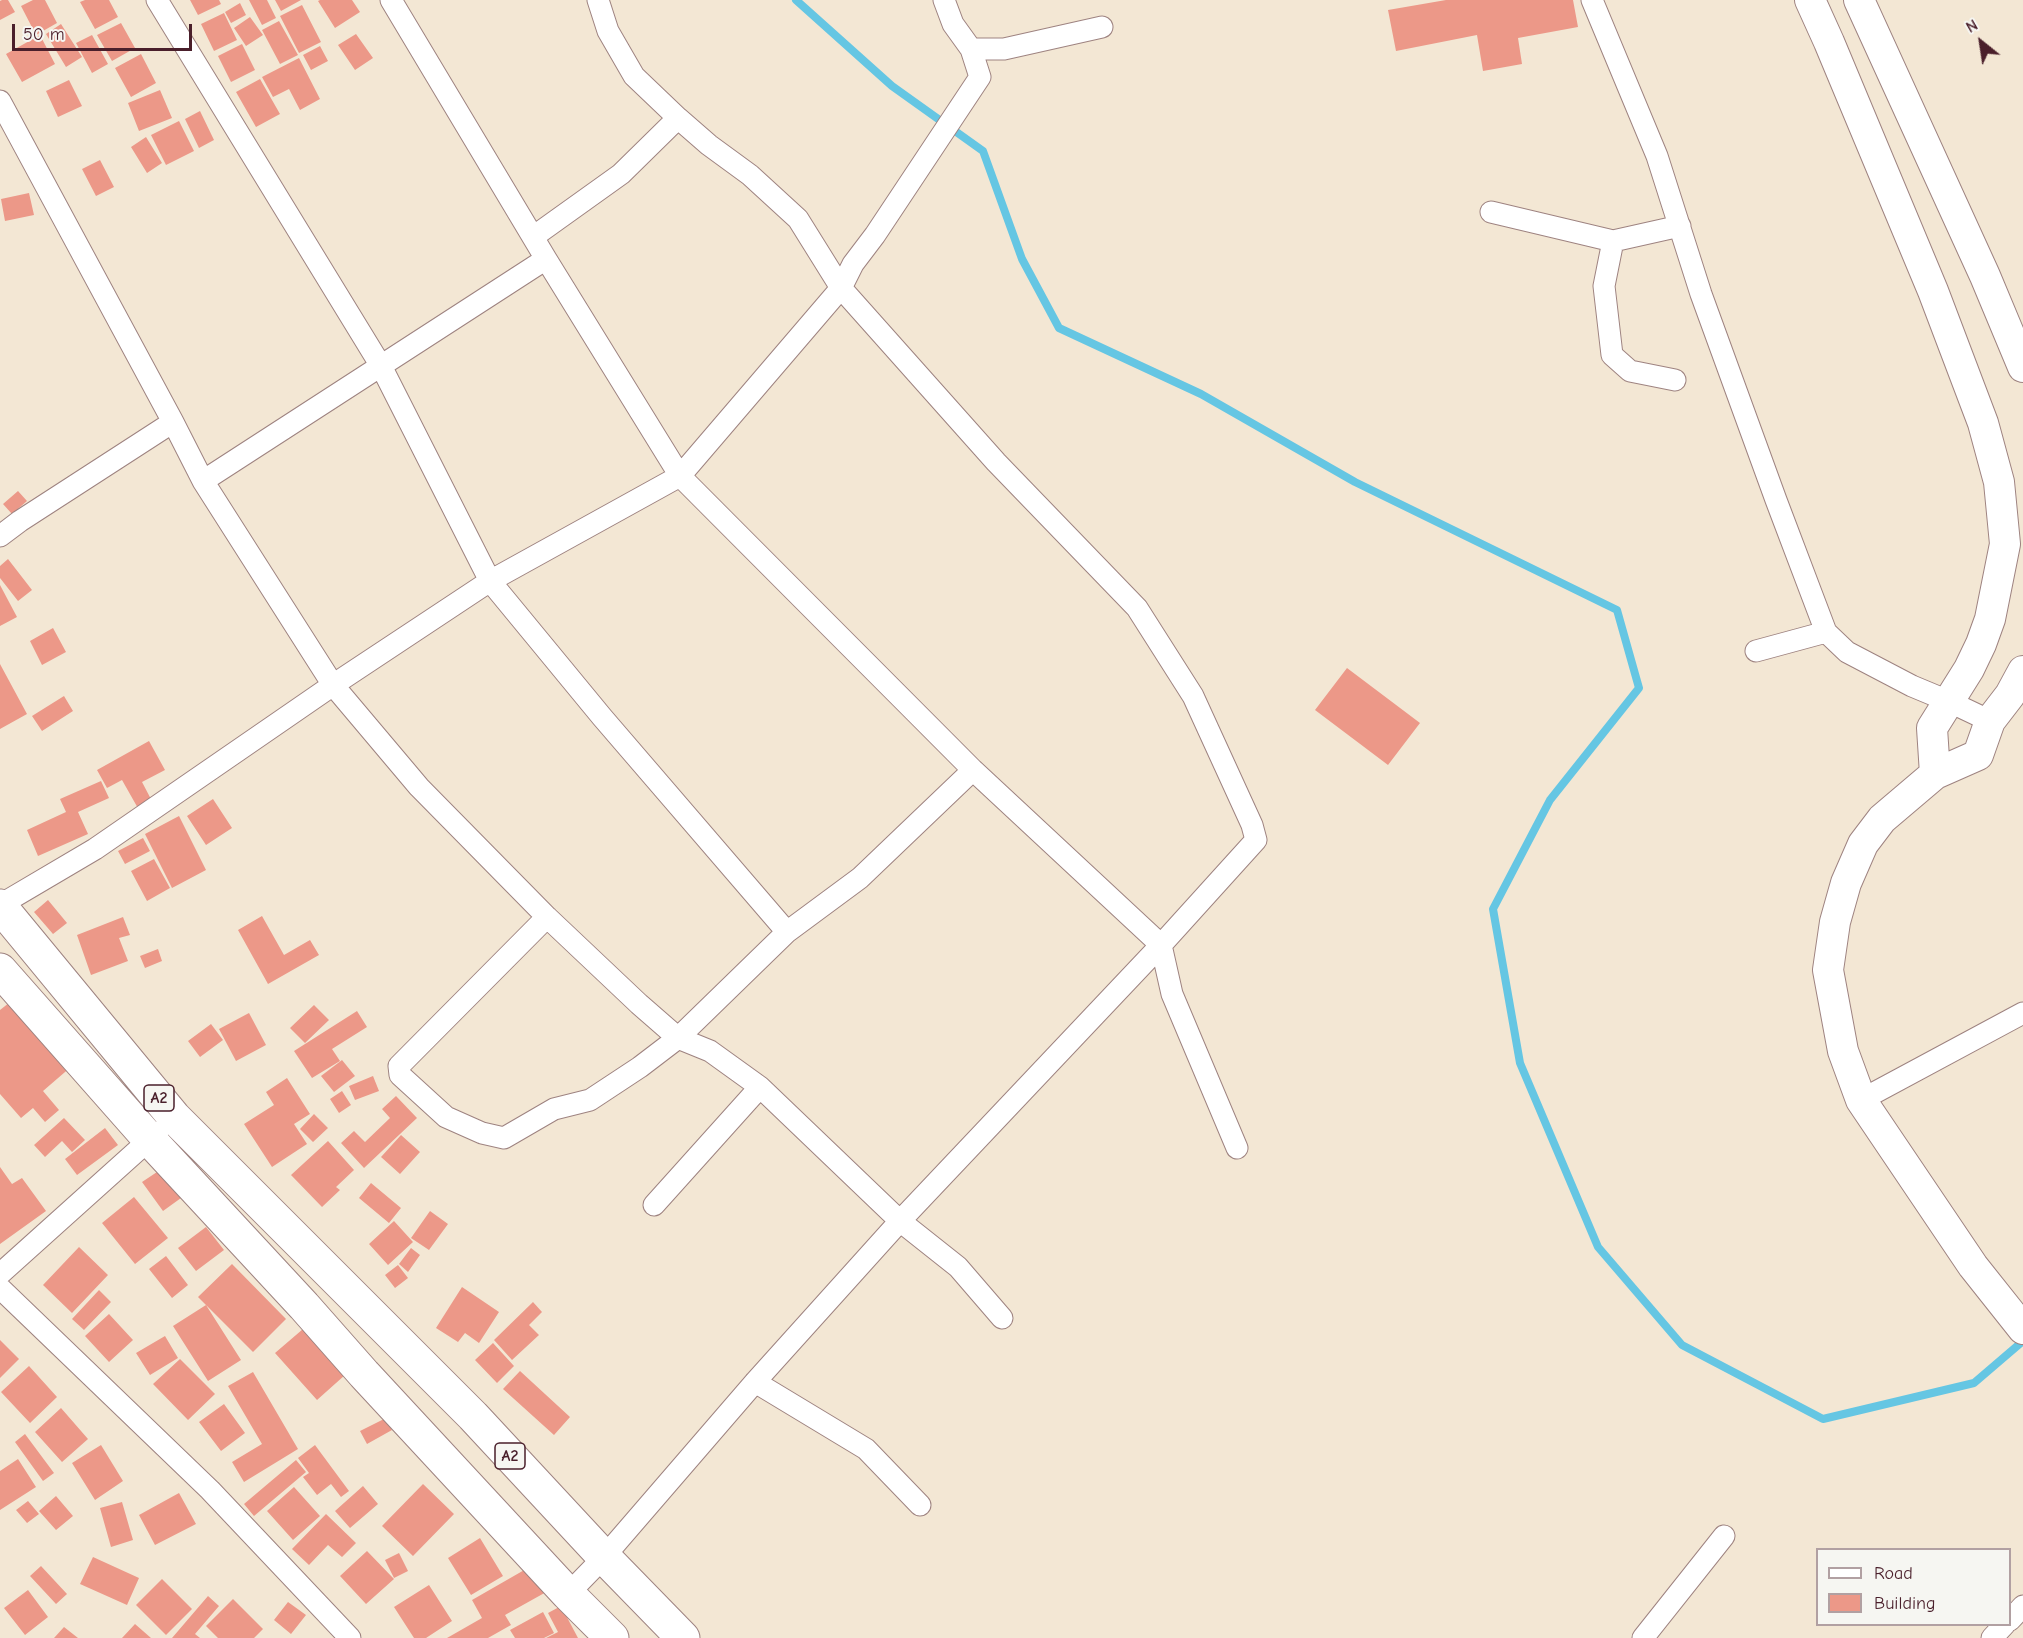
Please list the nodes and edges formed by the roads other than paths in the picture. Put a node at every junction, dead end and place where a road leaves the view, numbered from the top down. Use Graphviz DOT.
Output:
graph roads {
  1 [pos="157,0"];
  2 [pos="391,0"];
  3 [pos="598,0"];
  4 [pos="944,0"];
  5 [pos="1592,0"];
  6 [pos="1810,0"];
  7 [pos="1859,0"];
  8 [pos="1102,27"];
  9 [pos="971,50"];
  10 [pos="0,101"];
  11 [pos="678,118"];
  12 [pos="1491,212"];
  13 [pos="1680,226"];
  14 [pos="533,237"];
  15 [pos="1613,241"];
  16 [pos="546,259"];
  17 [pos="841,288"];
  18 [pos="381,366"];
  19 [pos="2023,367"];
  20 [pos="1675,380"];
  21 [pos="173,422"];
  22 [pos="680,476"];
  23 [pos="203,481"];
  24 [pos="0,536"];
  25 [pos="490,580"];
  26 [pos="1826,632"];
  27 [pos="1756,651"];
  28 [pos="2023,671"];
  29 [pos="333,685"];
  30 [pos="1948,701"];
  31 [pos="1990,721"];
  32 [pos="973,770"];
  33 [pos="1935,774"];
  34 [pos="0,905"];
  35 [pos="547,917"];
  36 [pos="787,932"];
  37 [pos="1161,945"];
  38 [pos="0,970"];
  39 [pos="2023,1013"];
  40 [pos="678,1038"];
  41 [pos="760,1087"];
  42 [pos="1862,1100"];
  43 [pos="174,1117"];
  44 [pos="150,1140"];
  45 [pos="1237,1148"];
  46 [pos="654,1205"];
  47 [pos="900,1221"];
  48 [pos="0,1274"];
  49 [pos="334,1277"];
  50 [pos="0,1288"];
  51 [pos="304,1306"];
  52 [pos="1002,1318"];
  53 [pos="2023,1329"];
  54 [pos="756,1382"];
  55 [pos="920,1505"];
  56 [pos="1724,1536"];
  57 [pos="604,1557"];
  58 [pos="568,1594"];
  59 [pos="2023,1605"];
  60 [pos="2011,1619"];
  61 [pos="2003,1626"];
  62 [pos="350,1638"];
  63 [pos="612,1638"];
  64 [pos="683,1638"];
  65 [pos="1643,1638"];
  66 [pos="1992,1638"];
  1 -- 18 [label="street"];
  2 -- 14 [label="street"];
  3 -- 11 [label="street"];
  4 -- 9 [label="street"];
  5 -- 13 [label="street"];
  6 -- 30 [label="street"];
  7 -- 19 [label="street"];
  8 -- 9 [label="street"];
  9 -- 17 [label="street"];
  10 -- 21 [label="street"];
  11 -- 14 [label="street"];
  11 -- 17 [label="street"];
  12 -- 15 [label="street"];
  13 -- 15 [label="street"];
  13 -- 26 [label="street"];
  14 -- 16 [label="street"];
  15 -- 20 [label="street"];
  16 -- 18 [label="street"];
  16 -- 22 [label="street"];
  17 -- 22 [label="street"];
  17 -- 37 [label="street"];
  18 -- 23 [label="street"];
  18 -- 25 [label="street"];
  21 -- 23 [label="street"];
  21 -- 24 [label="street"];
  22 -- 25 [label="street"];
  22 -- 32 [label="street"];
  23 -- 29 [label="street"];
  25 -- 29 [label="street"];
  25 -- 36 [label="street"];
  26 -- 27 [label="street"];
  26 -- 30 [label="street"];
  28 -- 31 [label="street"];
  29 -- 34 [label="street"];
  29 -- 35 [label="street"];
  30 -- 31 [label="street"];
  30 -- 33 [label="street"];
  31 -- 33 [label="street"];
  32 -- 36 [label="street"];
  32 -- 37 [label="street"];
  33 -- 42 [label="street"];
  34 -- 43 [label="highway, A2"];
  35 -- 40 [label="street"];
  35 -- 40 [label="street"];
  36 -- 40 [label="street"];
  37 -- 45 [label="street"];
  37 -- 47 [label="street"];
  38 -- 44 [label="highway, A2"];
  39 -- 42 [label="street"];
  40 -- 41 [label="street"];
  41 -- 46 [label="street"];
  41 -- 47 [label="street"];
  42 -- 53 [label="street"];
  43 -- 44 [label="street"];
  43 -- 49 [label="highway, A2"];
  44 -- 48 [label="street"];
  44 -- 51 [label="highway, A2"];
  47 -- 52 [label="street"];
  47 -- 54 [label="street"];
  49 -- 51 [label="highway"];
  49 -- 57 [label="highway, A2"];
  50 -- 62 [label="street"];
  51 -- 58 [label="highway, A2"];
  54 -- 55 [label="street"];
  54 -- 57 [label="street"];
  56 -- 65 [label="street"];
  57 -- 58 [label="street"];
  57 -- 64 [label="highway, A2"];
  58 -- 63 [label="highway, A2"];
  59 -- 60 [label="street"];
  61 -- 66 [label="street"];
}
